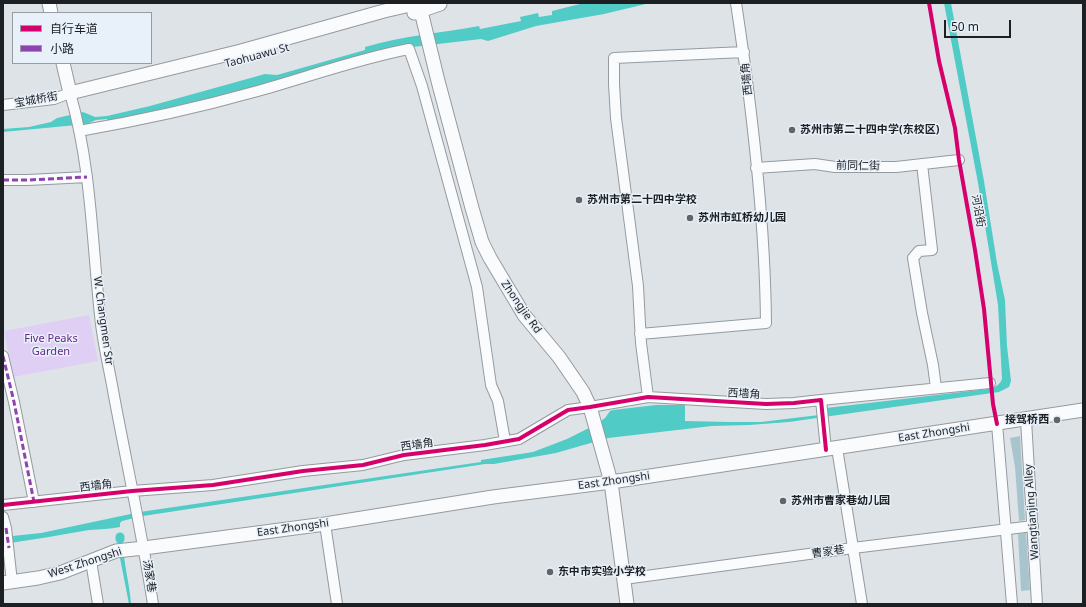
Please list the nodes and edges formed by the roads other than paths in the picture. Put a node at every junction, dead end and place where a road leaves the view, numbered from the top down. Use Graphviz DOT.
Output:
graph roads {
  1 [pos="736,3"];
  2 [pos="445,4"];
  3 [pos="384,7"];
  4 [pos="420,9"];
  5 [pos="744,52"];
  6 [pos="63,64"];
  7 [pos="72,101"];
  8 [pos="3,106"];
  9 [pos="78,129"];
  10 [pos="959,160"];
  11 [pos="922,164"];
  12 [pos="756,168"];
  13 [pos="87,177"];
  14 [pos="3,180"];
  15 [pos="640,334"];
  16 [pos="3,356"];
  17 [pos="990,383"];
  18 [pos="936,388"];
  19 [pos="648,397"];
  20 [pos="822,402"];
  21 [pos="1083,410"];
  22 [pos="592,412"];
  23 [pos="1026,420"];
  24 [pos="997,424"];
  25 [pos="504,441"];
  26 [pos="831,449"];
  27 [pos="611,482"];
  28 [pos="132,491"];
  29 [pos="34,502"];
  30 [pos="3,505"];
  31 [pos="3,518"];
  32 [pos="325,524"];
  33 [pos="1033,526"];
  34 [pos="1005,529"];
  35 [pos="144,548"];
  36 [pos="853,548"];
  37 [pos="91,561"];
  38 [pos="624,579"];
  39 [pos="8,583"];
  40 [pos="98,604"];
  41 [pos="154,604"];
  42 [pos="337,604"];
  43 [pos="628,604"];
  44 [pos="862,604"];
  45 [pos="1012,604"];
  46 [pos="1037,604"];
  1 -- 5 [label="street, 西墙角"];
  2 -- 4 [label="main road, Taohuawu St"];
  3 -- 4 [label="main road, Taohuawu St"];
  3 -- 7 [label="main road, Taohuawu St"];
  4 -- 7 [label="main road, Taohuawu St"];
  4 -- 22 [label="main road, Zhongjie Rd"];
  5 -- 12 [label="street, 西墙角"];
  5 -- 15 [label="street"];
  6 -- 7 [label="main road"];
  7 -- 8 [label="street, 宝城桥街"];
  7 -- 9 [label="street, W. Changmen Str"];
  9 -- 13 [label="street, W. Changmen Str"];
  9 -- 25 [label="street"];
  10 -- 11 [label="street, 前同仁街"];
  11 -- 12 [label="street, 前同仁街"];
  11 -- 18 [label="street"];
  12 -- 15 [label="street, 西墙角"];
  13 -- 14 [label="street"];
  13 -- 28 [label="street, W. Changmen Str"];
  15 -- 19 [label="street"];
  16 -- 29 [label="street"];
  17 -- 18 [label="street, 西墙角"];
  18 -- 20 [label="street, 西墙角"];
  19 -- 20 [label="street, 西墙角"];
  19 -- 22 [label="street, 西墙角"];
  20 -- 26 [label="street"];
  21 -- 23 [label="main road, East Zhongshi"];
  22 -- 25 [label="street, 西墙角"];
  22 -- 27 [label="main road, Zhongjie Rd"];
  23 -- 24 [label="main road, East Zhongshi"];
  23 -- 33 [label="street, Wangtianjing Alley"];
  24 -- 26 [label="main road, East Zhongshi"];
  24 -- 34 [label="street"];
  25 -- 28 [label="street, 西墙角"];
  26 -- 27 [label="main road, East Zhongshi"];
  26 -- 36 [label="street"];
  27 -- 32 [label="main road, East Zhongshi"];
  27 -- 38 [label="main road, Zhongjie Rd"];
  28 -- 29 [label="street, 西墙角"];
  28 -- 35 [label="street, W. Changmen Str"];
  29 -- 30 [label="street, 西墙角"];
  31 -- 39 [label="street"];
  32 -- 35 [label="main road, East Zhongshi"];
  32 -- 42 [label="street"];
  33 -- 34 [label="street, 曹家巷"];
  33 -- 46 [label="street, Wangtianjing Alley"];
  34 -- 36 [label="street, 曹家巷"];
  34 -- 45 [label="street"];
  35 -- 37 [label="main road, West Zhongshi"];
  35 -- 41 [label="street, 汤家巷"];
  36 -- 38 [label="street, 曹家巷"];
  36 -- 44 [label="street"];
  37 -- 39 [label="main road, West Zhongshi"];
  37 -- 40 [label="street"];
  38 -- 43 [label="main road, Zhongjie Rd"];
}
